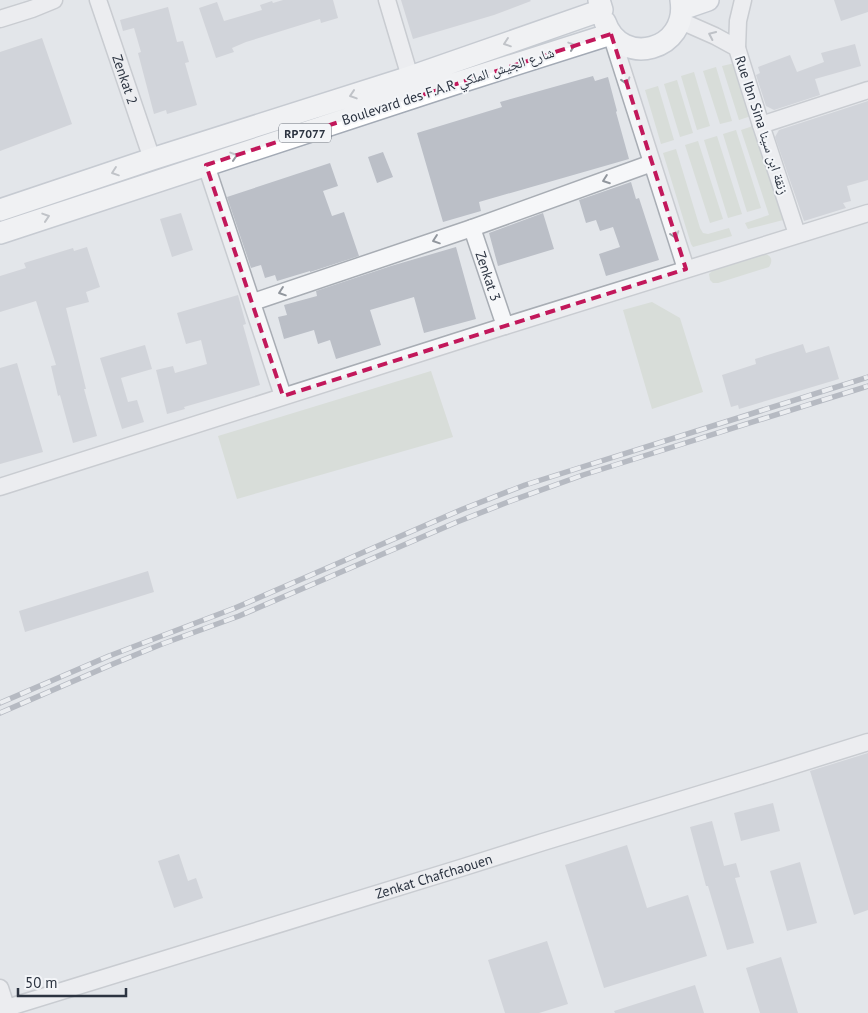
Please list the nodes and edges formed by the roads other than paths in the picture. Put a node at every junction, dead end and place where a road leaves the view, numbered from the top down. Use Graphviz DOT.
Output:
graph roads {
  1 [pos="54,0"];
  2 [pos="98,0"];
  3 [pos="387,0"];
  4 [pos="708,0"];
  5 [pos="743,0"];
  6 [pos="602,3"];
  7 [pos="681,10"];
  8 [pos="0,19"];
  9 [pos="611,34"];
  10 [pos="737,48"];
  11 [pos="410,77"];
  12 [pos="868,90"];
  13 [pos="761,125"];
  14 [pos="152,159"];
  15 [pos="652,164"];
  16 [pos="206,165"];
  17 [pos="0,210"];
  18 [pos="868,213"];
  19 [pos="472,228"];
  20 [pos="0,233"];
  21 [pos="797,234"];
  22 [pos="686,269"];
  23 [pos="253,302"];
  24 [pos="505,326"];
  25 [pos="284,396"];
  26 [pos="0,487"];
  27 [pos="868,742"];
  28 [pos="0,988"];
  29 [pos="5,1010"];
  1 -- 8 [label="street"];
  2 -- 14 [label="street, Zenkat 2"];
  3 -- 11 [label="street"];
  4 -- 7 [label="main road"];
  5 -- 10 [label="street"];
  6 -- 9 [label="main road, Boulevard des F.A.R شارع الجيش الملكي / RP7077"];
  6 -- 11 [label="main road, Boulevard des F.A.R شارع الجيش الملكي / RP7077, one-way"];
  7 -- 9 [label="main road"];
  10 -- 7 [label="street, Rue Ibn Sina زنقة ابن سينا, one-way"];
  9 -- 15 [label="street, one-way"];
  16 -- 9 [label="main road, Boulevard des F.A.R شارع الجيش الملكي / RP7077, one-way"];
  10 -- 13 [label="street, Rue Ibn Sina زنقة ابن سينا"];
  11 -- 14 [label="main road, Boulevard des F.A.R شارع الجيش الملكي / RP7077, one-way"];
  12 -- 13 [label="street"];
  13 -- 21 [label="street, Rue Ibn Sina زنقة ابن سينا"];
  14 -- 17 [label="main road, Boulevard des F.A.R شارع الجيش الملكي / RP7077, one-way"];
  15 -- 19 [label="street, one-way"];
  15 -- 22 [label="street, one-way"];
  20 -- 16 [label="main road, Boulevard des F.A.R شارع الجيش الملكي / RP7077, one-way"];
  16 -- 23 [label="street"];
  18 -- 21 [label="street"];
  19 -- 23 [label="street, one-way"];
  19 -- 24 [label="street, Zenkat 3"];
  21 -- 22 [label="street"];
  22 -- 24 [label="street"];
  23 -- 25 [label="street"];
  24 -- 25 [label="street"];
  25 -- 26 [label="street"];
  27 -- 29 [label="street, Zenkat Chafchaouen"];
  28 -- 29 [label="street"];
}
